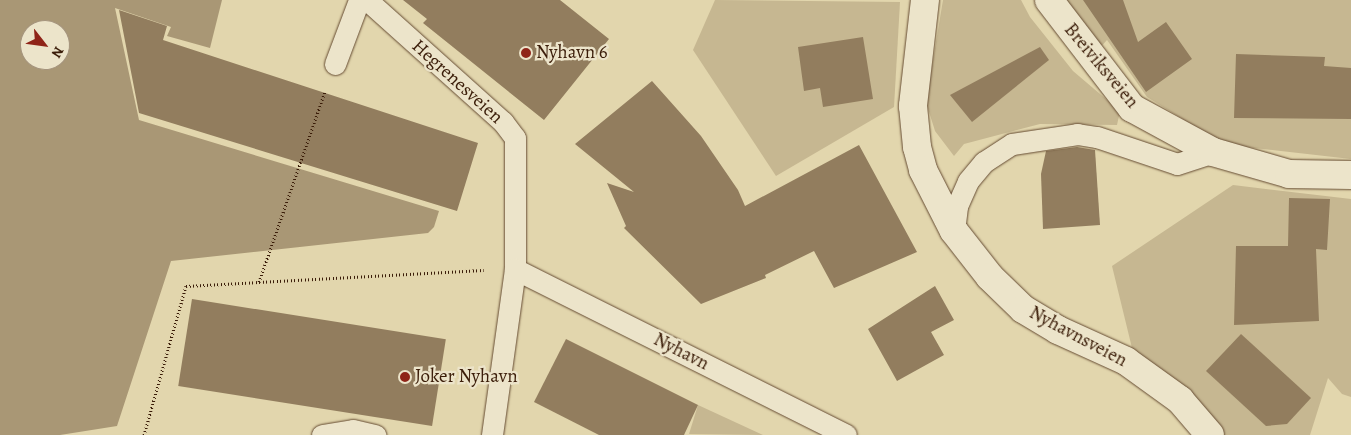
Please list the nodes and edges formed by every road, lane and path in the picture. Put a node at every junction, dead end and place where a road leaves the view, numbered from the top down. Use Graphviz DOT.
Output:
graph roads {
  1 [pos="359,0"];
  2 [pos="367,0"];
  3 [pos="925,0"];
  4 [pos="1049,0"];
  5 [pos="335,64"];
  6 [pos="1213,152"];
  7 [pos="1351,175"];
  8 [pos="954,232"];
  9 [pos="515,268"];
  10 [pos="259,282"];
  11 [pos="144,435"];
  12 [pos="322,435"];
  13 [pos="375,435"];
  14 [pos="492,435"];
  15 [pos="846,435"];
  16 [pos="1210,435"];
  1 -- 5 [label="lane"];
  2 -- 9 [label="lane, Hegrenesveien"];
  3 -- 8 [label="street"];
  4 -- 6 [label="street, Breiviksveien"];
  5 -- 10 [label="path"];
  6 -- 7 [label="street, Breiviksveien"];
  6 -- 8 [label="lane"];
  8 -- 16 [label="street, Nyhavnsveien"];
  9 -- 10 [label="path"];
  9 -- 14 [label="lane, Hegrenesveien"];
  9 -- 15 [label="lane, Nyhavn"];
  10 -- 11 [label="path"];
  12 -- 13 [label="lane"];
}
